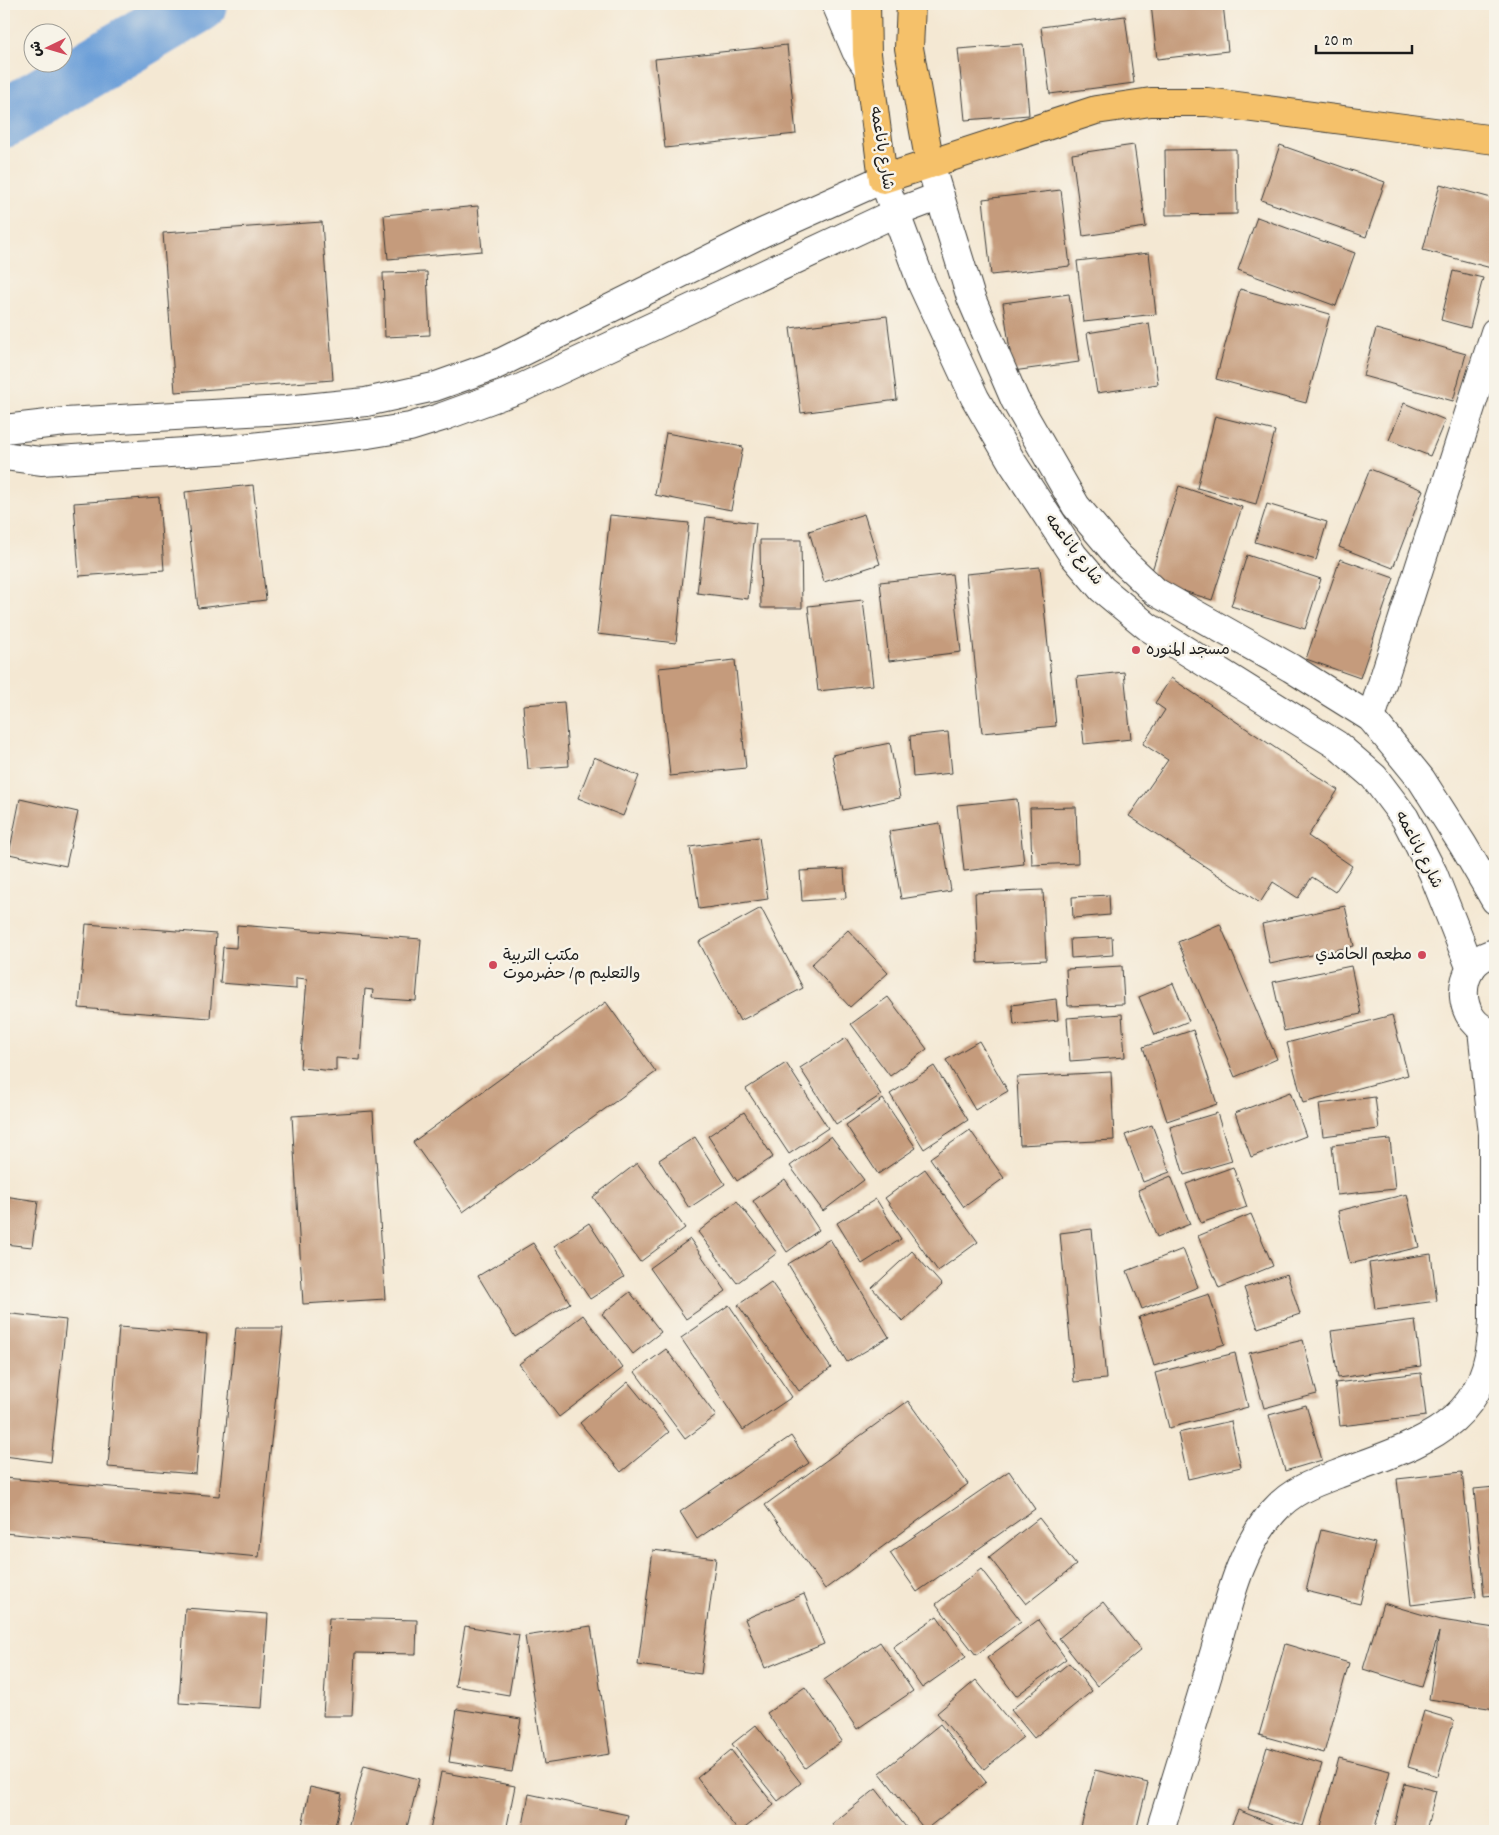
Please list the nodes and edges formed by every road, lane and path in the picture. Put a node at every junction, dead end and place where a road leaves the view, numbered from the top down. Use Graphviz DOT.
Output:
graph roads {
  1 [pos="836,4"];
  2 [pos="866,4"];
  3 [pos="911,4"];
  4 [pos="869,70"];
  5 [pos="1495,140"];
  6 [pos="930,164"];
  7 [pos="883,179"];
  8 [pos="940,196"];
  9 [pos="895,213"];
  10 [pos="632,298"];
  11 [pos="647,330"];
  12 [pos="1495,332"];
  13 [pos="4,429"];
  14 [pos="4,456"];
  15 [pos="1371,718"];
  16 [pos="1495,900"];
  17 [pos="1495,953"];
  18 [pos="1471,969"];
  19 [pos="1489,1032"];
  20 [pos="1494,1132"];
  21 [pos="1160,1831"];
  1 -- 4 [label="street"];
  2 -- 4 [label="highway, شارع باناعمه"];
  3 -- 6 [label="highway, شارع باناعمه"];
  4 -- 7 [label="highway, شارع باناعمه"];
  5 -- 6 [label="highway"];
  6 -- 7 [label="highway"];
  6 -- 8 [label="street, شارع باناعمه"];
  7 -- 9 [label="street, شارع باناعمه"];
  7 -- 10 [label="street"];
  8 -- 9 [label="street"];
  8 -- 15 [label="street, شارع باناعمه"];
  9 -- 11 [label="street"];
  9 -- 18 [label="street, شارع باناعمه"];
  10 -- 11 [label="street"];
  10 -- 13 [label="street"];
  11 -- 14 [label="street"];
  12 -- 15 [label="street"];
  15 -- 16 [label="street, شارع باناعمه"];
  17 -- 18 [label="street"];
  18 -- 19 [label="street"];
  19 -- 20 [label="street"];
  20 -- 21 [label="street"];
}
